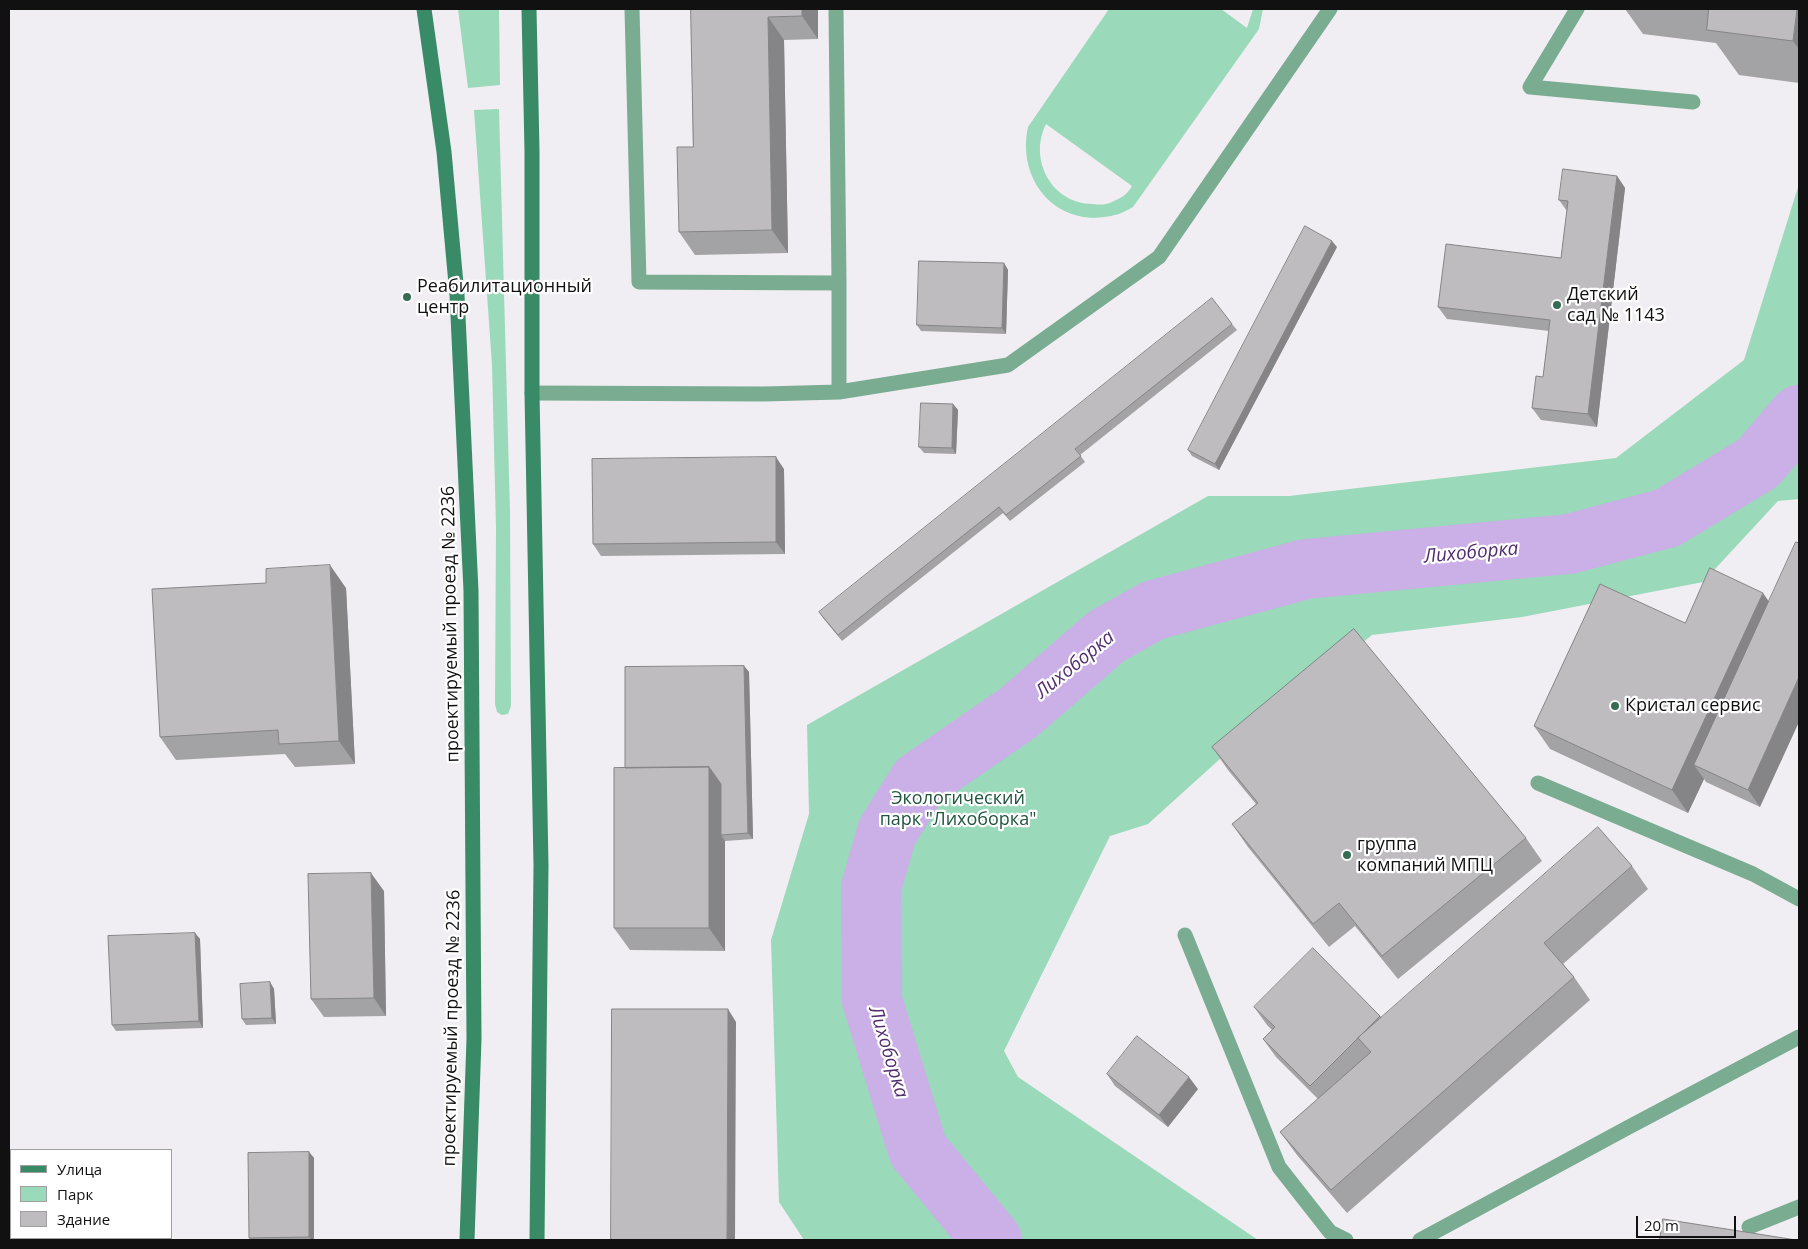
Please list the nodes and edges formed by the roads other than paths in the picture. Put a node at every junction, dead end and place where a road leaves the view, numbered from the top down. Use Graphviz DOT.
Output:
graph roads {
  1 [pos="424,9"];
  2 [pos="529,9"];
  3 [pos="632,9"];
  4 [pos="836,9"];
  5 [pos="1330,9"];
  6 [pos="1577,9"];
  7 [pos="1693,102"];
  8 [pos="839,283"];
  9 [pos="839,392"];
  10 [pos="532,393"];
  11 [pos="1538,784"];
  12 [pos="1799,899"];
  13 [pos="1185,935"];
  14 [pos="1799,1037"];
  15 [pos="1799,1208"];
  16 [pos="1749,1227"];
  17 [pos="467,1240"];
  18 [pos="537,1240"];
  19 [pos="1346,1240"];
  20 [pos="1420,1240"];
  1 -- 17 [label="main road, проектируемый проезд № 2236"];
  2 -- 10 [label="main road"];
  3 -- 8 [label="lane"];
  4 -- 8 [label="lane"];
  5 -- 9 [label="lane"];
  6 -- 7 [label="lane"];
  8 -- 9 [label="lane"];
  9 -- 10 [label="lane"];
  10 -- 18 [label="main road"];
  11 -- 12 [label="lane"];
  13 -- 19 [label="lane"];
  14 -- 20 [label="lane"];
  15 -- 16 [label="lane"];
}
